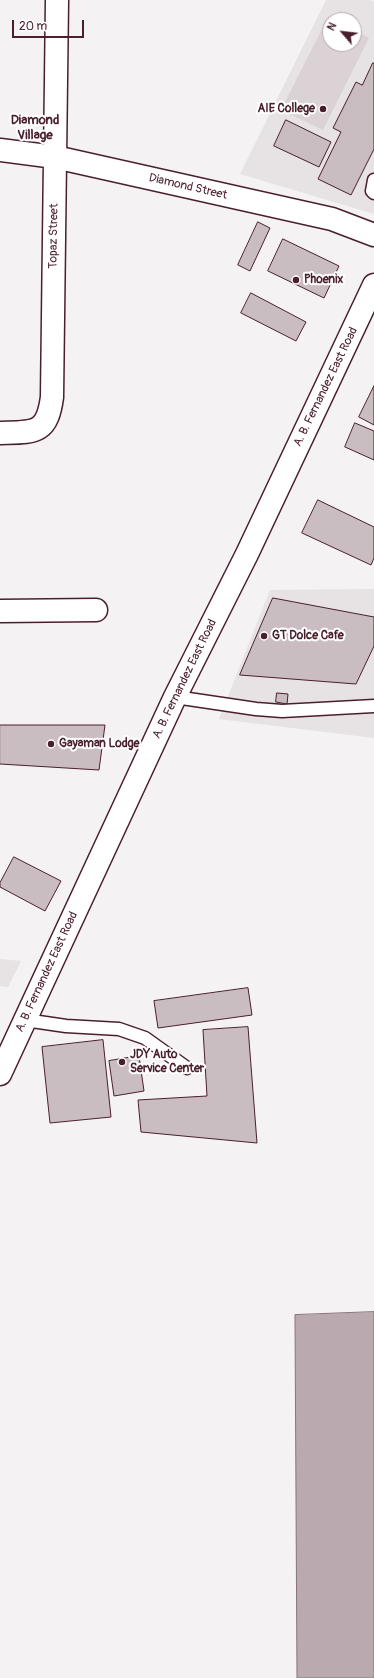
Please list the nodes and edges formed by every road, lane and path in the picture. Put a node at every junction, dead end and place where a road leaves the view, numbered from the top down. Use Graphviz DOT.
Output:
graph roads {
  1 [pos="57,0"];
  2 [pos="0,150"];
  3 [pos="55,157"];
  4 [pos="374,180"];
  5 [pos="374,193"];
  6 [pos="374,235"];
  7 [pos="374,285"];
  8 [pos="368,315"];
  9 [pos="0,433"];
  10 [pos="96,610"];
  11 [pos="0,611"];
  12 [pos="175,696"];
  13 [pos="374,706"];
  14 [pos="25,1020"];
  15 [pos="187,1068"];
  16 [pos="0,1074"];
  1 -- 3 [label="main road, Topaz Street"];
  2 -- 3 [label="main road, Diamond Street"];
  3 -- 6 [label="main road, Diamond Street"];
  3 -- 9 [label="main road, Topaz Street"];
  4 -- 5 [label="lane"];
  7 -- 8 [label="main road, A. B. Fernandez East Road"];
  8 -- 12 [label="main road, A. B. Fernandez East Road"];
  10 -- 11 [label="main road"];
  12 -- 13 [label="lane"];
  12 -- 14 [label="main road, A. B. Fernandez East Road"];
  14 -- 15 [label="lane"];
  14 -- 16 [label="main road, A. B. Fernandez East Road"];
}
